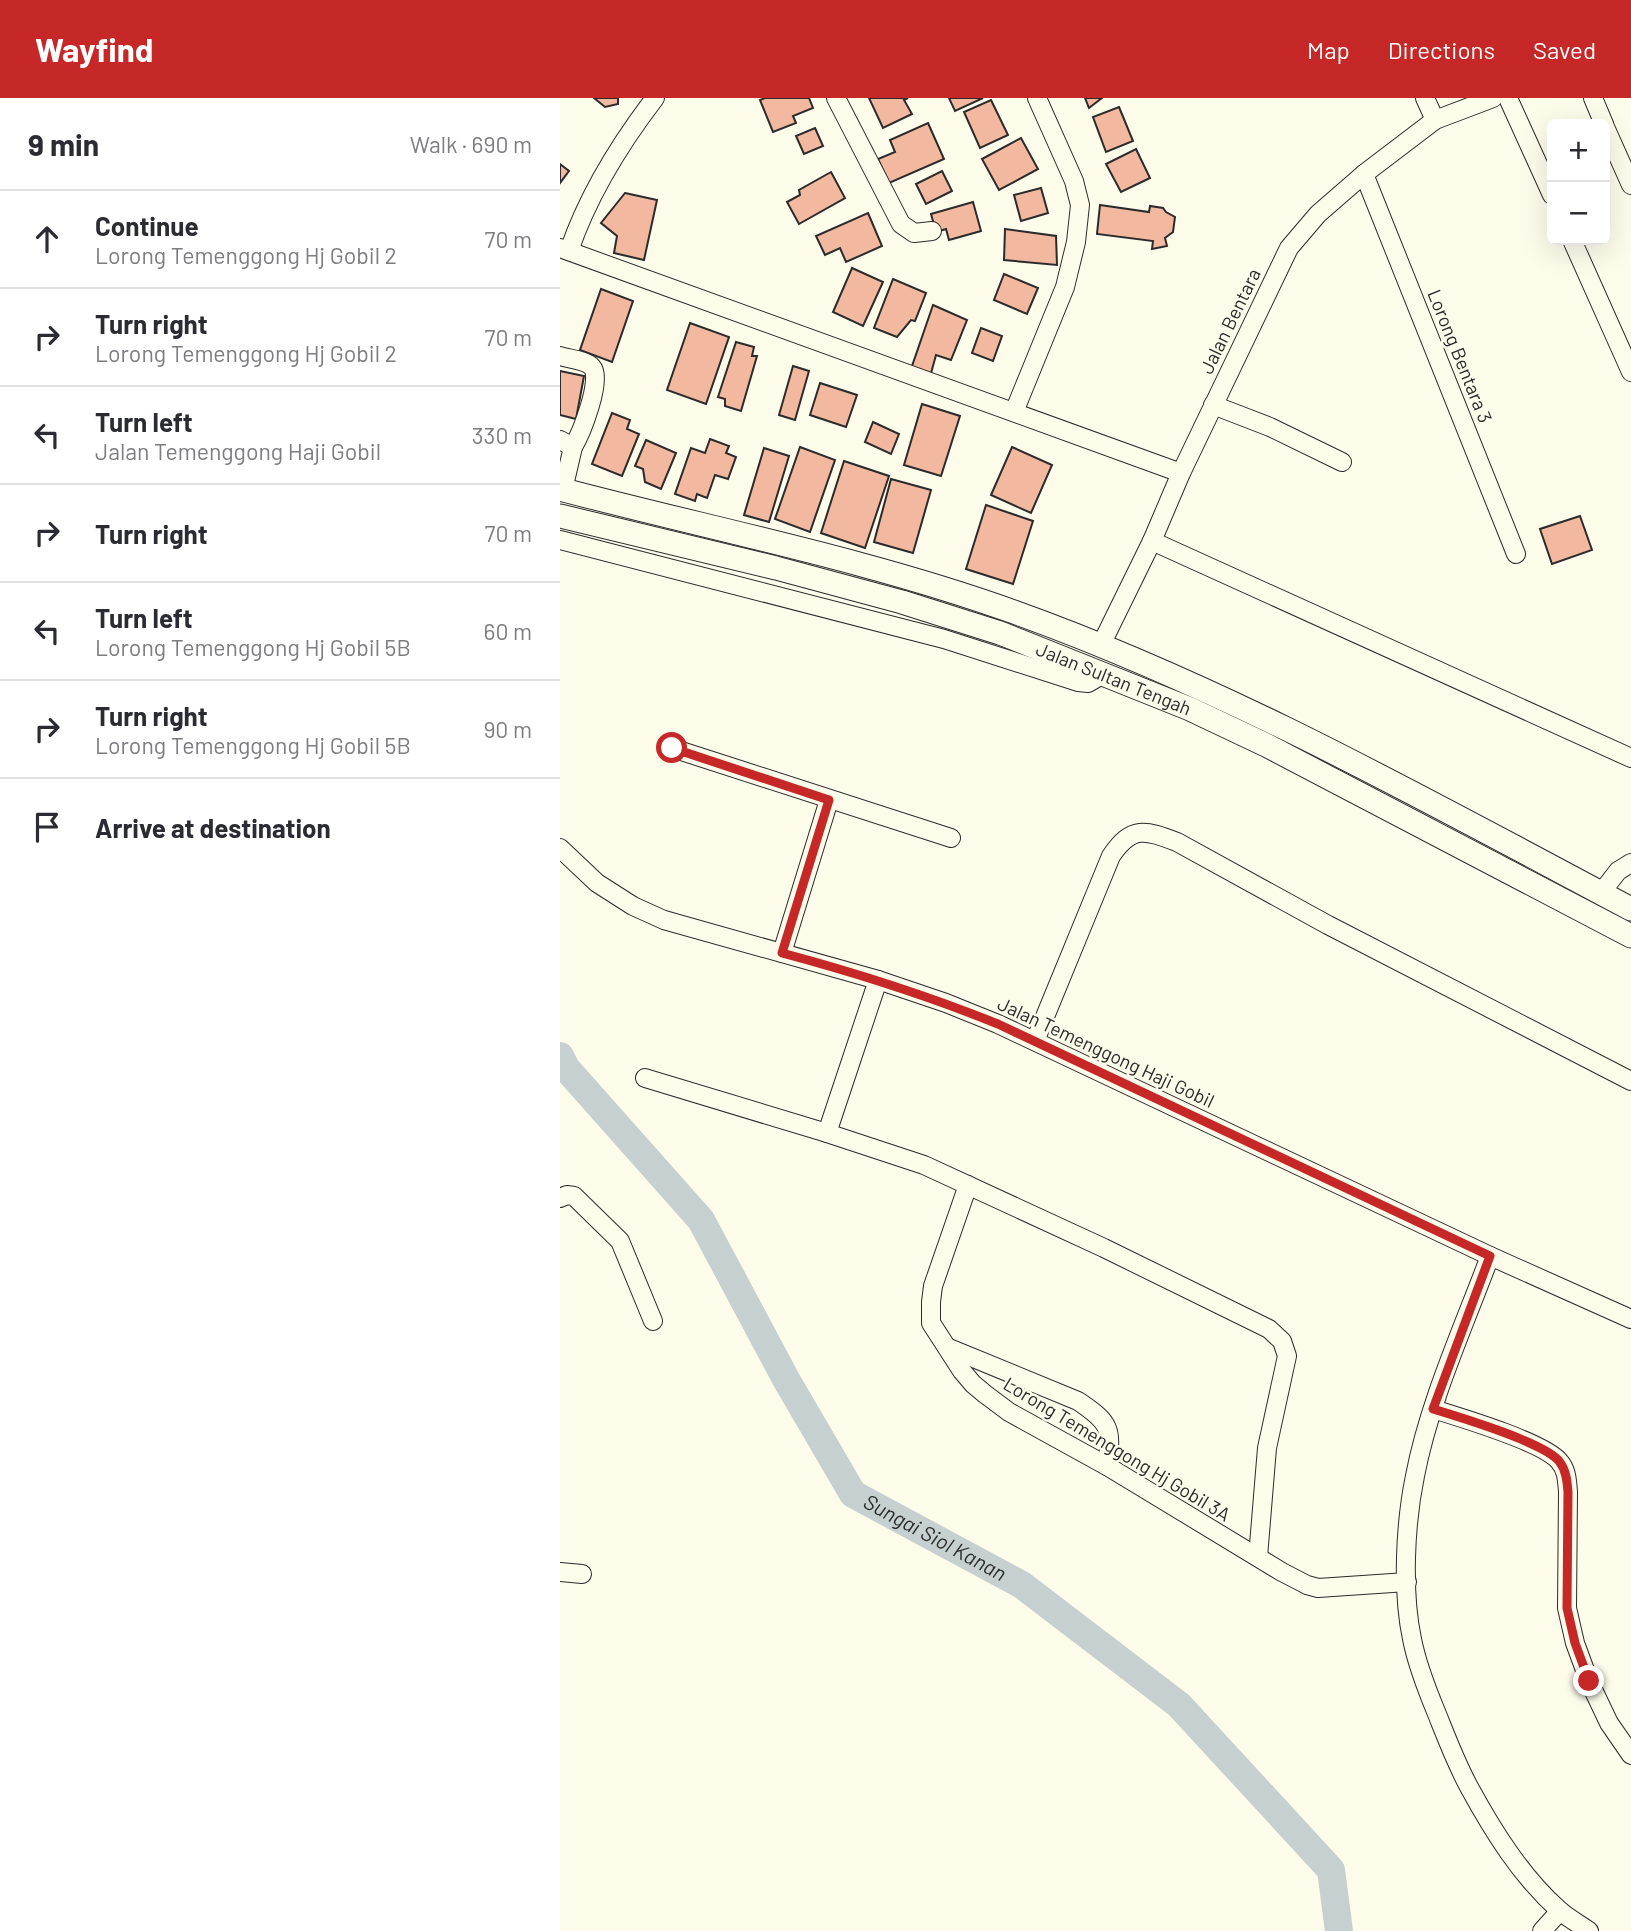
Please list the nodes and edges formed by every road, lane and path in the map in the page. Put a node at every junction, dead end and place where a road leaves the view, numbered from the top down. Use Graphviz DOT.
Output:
graph roads {
  1 [pos="655,98"];
  2 [pos="836,98"];
  3 [pos="1037,98"];
  4 [pos="1425,98"];
  5 [pos="1493,98"];
  6 [pos="1508,98"];
  7 [pos="1593,98"];
  8 [pos="1602,119"];
  9 [pos="1435,120"];
  10 [pos="1610,138"];
  11 [pos="1364,174"];
  12 [pos="1547,184"];
  13 [pos="1631,185"];
  14 [pos="932,231"];
  15 [pos="1574,245"];
  16 [pos="564,249"];
  17 [pos="560,356"];
  18 [pos="1631,372"];
  19 [pos="1213,405"];
  20 [pos="1014,412"];
  21 [pos="566,444"];
  22 [pos="1342,462"];
  23 [pos="1181,473"];
  24 [pos="561,489"];
  25 [pos="560,516"];
  26 [pos="560,540"];
  27 [pos="1152,541"];
  28 [pos="1516,554"];
  29 [pos="1101,645"];
  30 [pos="1102,675"];
  31 [pos="672,748"];
  32 [pos="1631,758"];
  33 [pos="829,800"];
  34 [pos="951,838"];
  35 [pos="560,848"];
  36 [pos="1631,863"];
  37 [pos="1601,893"];
  38 [pos="1631,909"];
  39 [pos="1631,936"];
  40 [pos="782,953"];
  41 [pos="878,980"];
  42 [pos="1035,1041"];
  43 [pos="645,1078"];
  44 [pos="1631,1081"];
  45 [pos="827,1133"];
  46 [pos="968,1185"];
  47 [pos="560,1198"];
  48 [pos="1490,1256"];
  49 [pos="1631,1319"];
  50 [pos="653,1321"];
  51 [pos="949,1348"];
  52 [pos="1433,1409"];
  53 [pos="1107,1466"];
  54 [pos="1258,1557"];
  55 [pos="560,1572"];
  56 [pos="582,1574"];
  57 [pos="1407,1582"];
  58 [pos="1631,1755"];
  59 [pos="1560,1911"];
  60 [pos="1542,1931"];
  61 [pos="1589,1931"];
  1 -- 16 [label="street"];
  2 -- 14 [label="street"];
  3 -- 20 [label="street"];
  4 -- 9 [label="street"];
  5 -- 9 [label="street, Jalan Bentara"];
  6 -- 12 [label="street"];
  7 -- 8 [label="street"];
  9 -- 11 [label="street, Jalan Bentara"];
  10 -- 13 [label="street"];
  11 -- 19 [label="street, Jalan Bentara"];
  11 -- 28 [label="street, Lorong Bentara 3"];
  15 -- 18 [label="street"];
  16 -- 20 [label="street"];
  17 -- 21 [label="street"];
  19 -- 22 [label="street"];
  19 -- 23 [label="street, Jalan Bentara"];
  20 -- 23 [label="street"];
  21 -- 24 [label="street"];
  23 -- 27 [label="street, Jalan Bentara"];
  24 -- 29 [label="main road, Jalan Sultan Tengah"];
  25 -- 30 [label="main road, Jalan Sultan Tengah"];
  26 -- 30 [label="street"];
  27 -- 29 [label="street, Jalan Bentara"];
  27 -- 32 [label="street"];
  29 -- 37 [label="main road, Jalan Sultan Tengah"];
  30 -- 39 [label="main road, Jalan Sultan Tengah"];
  31 -- 33 [label="street"];
  33 -- 34 [label="street"];
  33 -- 40 [label="street"];
  35 -- 40 [label="street, Jalan Temenggong Haji Gobil"];
  36 -- 37 [label="street"];
  37 -- 38 [label="main road, Jalan Sultan Tengah"];
  40 -- 41 [label="street, Jalan Temenggong Haji Gobil"];
  41 -- 42 [label="street, Jalan Temenggong Haji Gobil"];
  41 -- 45 [label="street"];
  42 -- 44 [label="street"];
  42 -- 48 [label="street, Jalan Temenggong Haji Gobil"];
  43 -- 45 [label="street"];
  45 -- 46 [label="street"];
  46 -- 51 [label="street, Lorong Temenggong Hj Gobil 3A"];
  46 -- 54 [label="street"];
  47 -- 50 [label="street"];
  48 -- 49 [label="street, Jalan Temenggong Haji Gobil"];
  48 -- 52 [label="street"];
  51 -- 53 [label="street, Lorong Temenggong Hj Gobil 3A"];
  51 -- 53 [label="street"];
  52 -- 57 [label="street"];
  52 -- 58 [label="street"];
  53 -- 54 [label="street, Lorong Temenggong Hj Gobil 3A"];
  54 -- 57 [label="street, Lorong Temenggong Hj Gobil 3A"];
  55 -- 56 [label="street"];
  57 -- 59 [label="street"];
  59 -- 60 [label="street"];
  59 -- 61 [label="street"];
}
